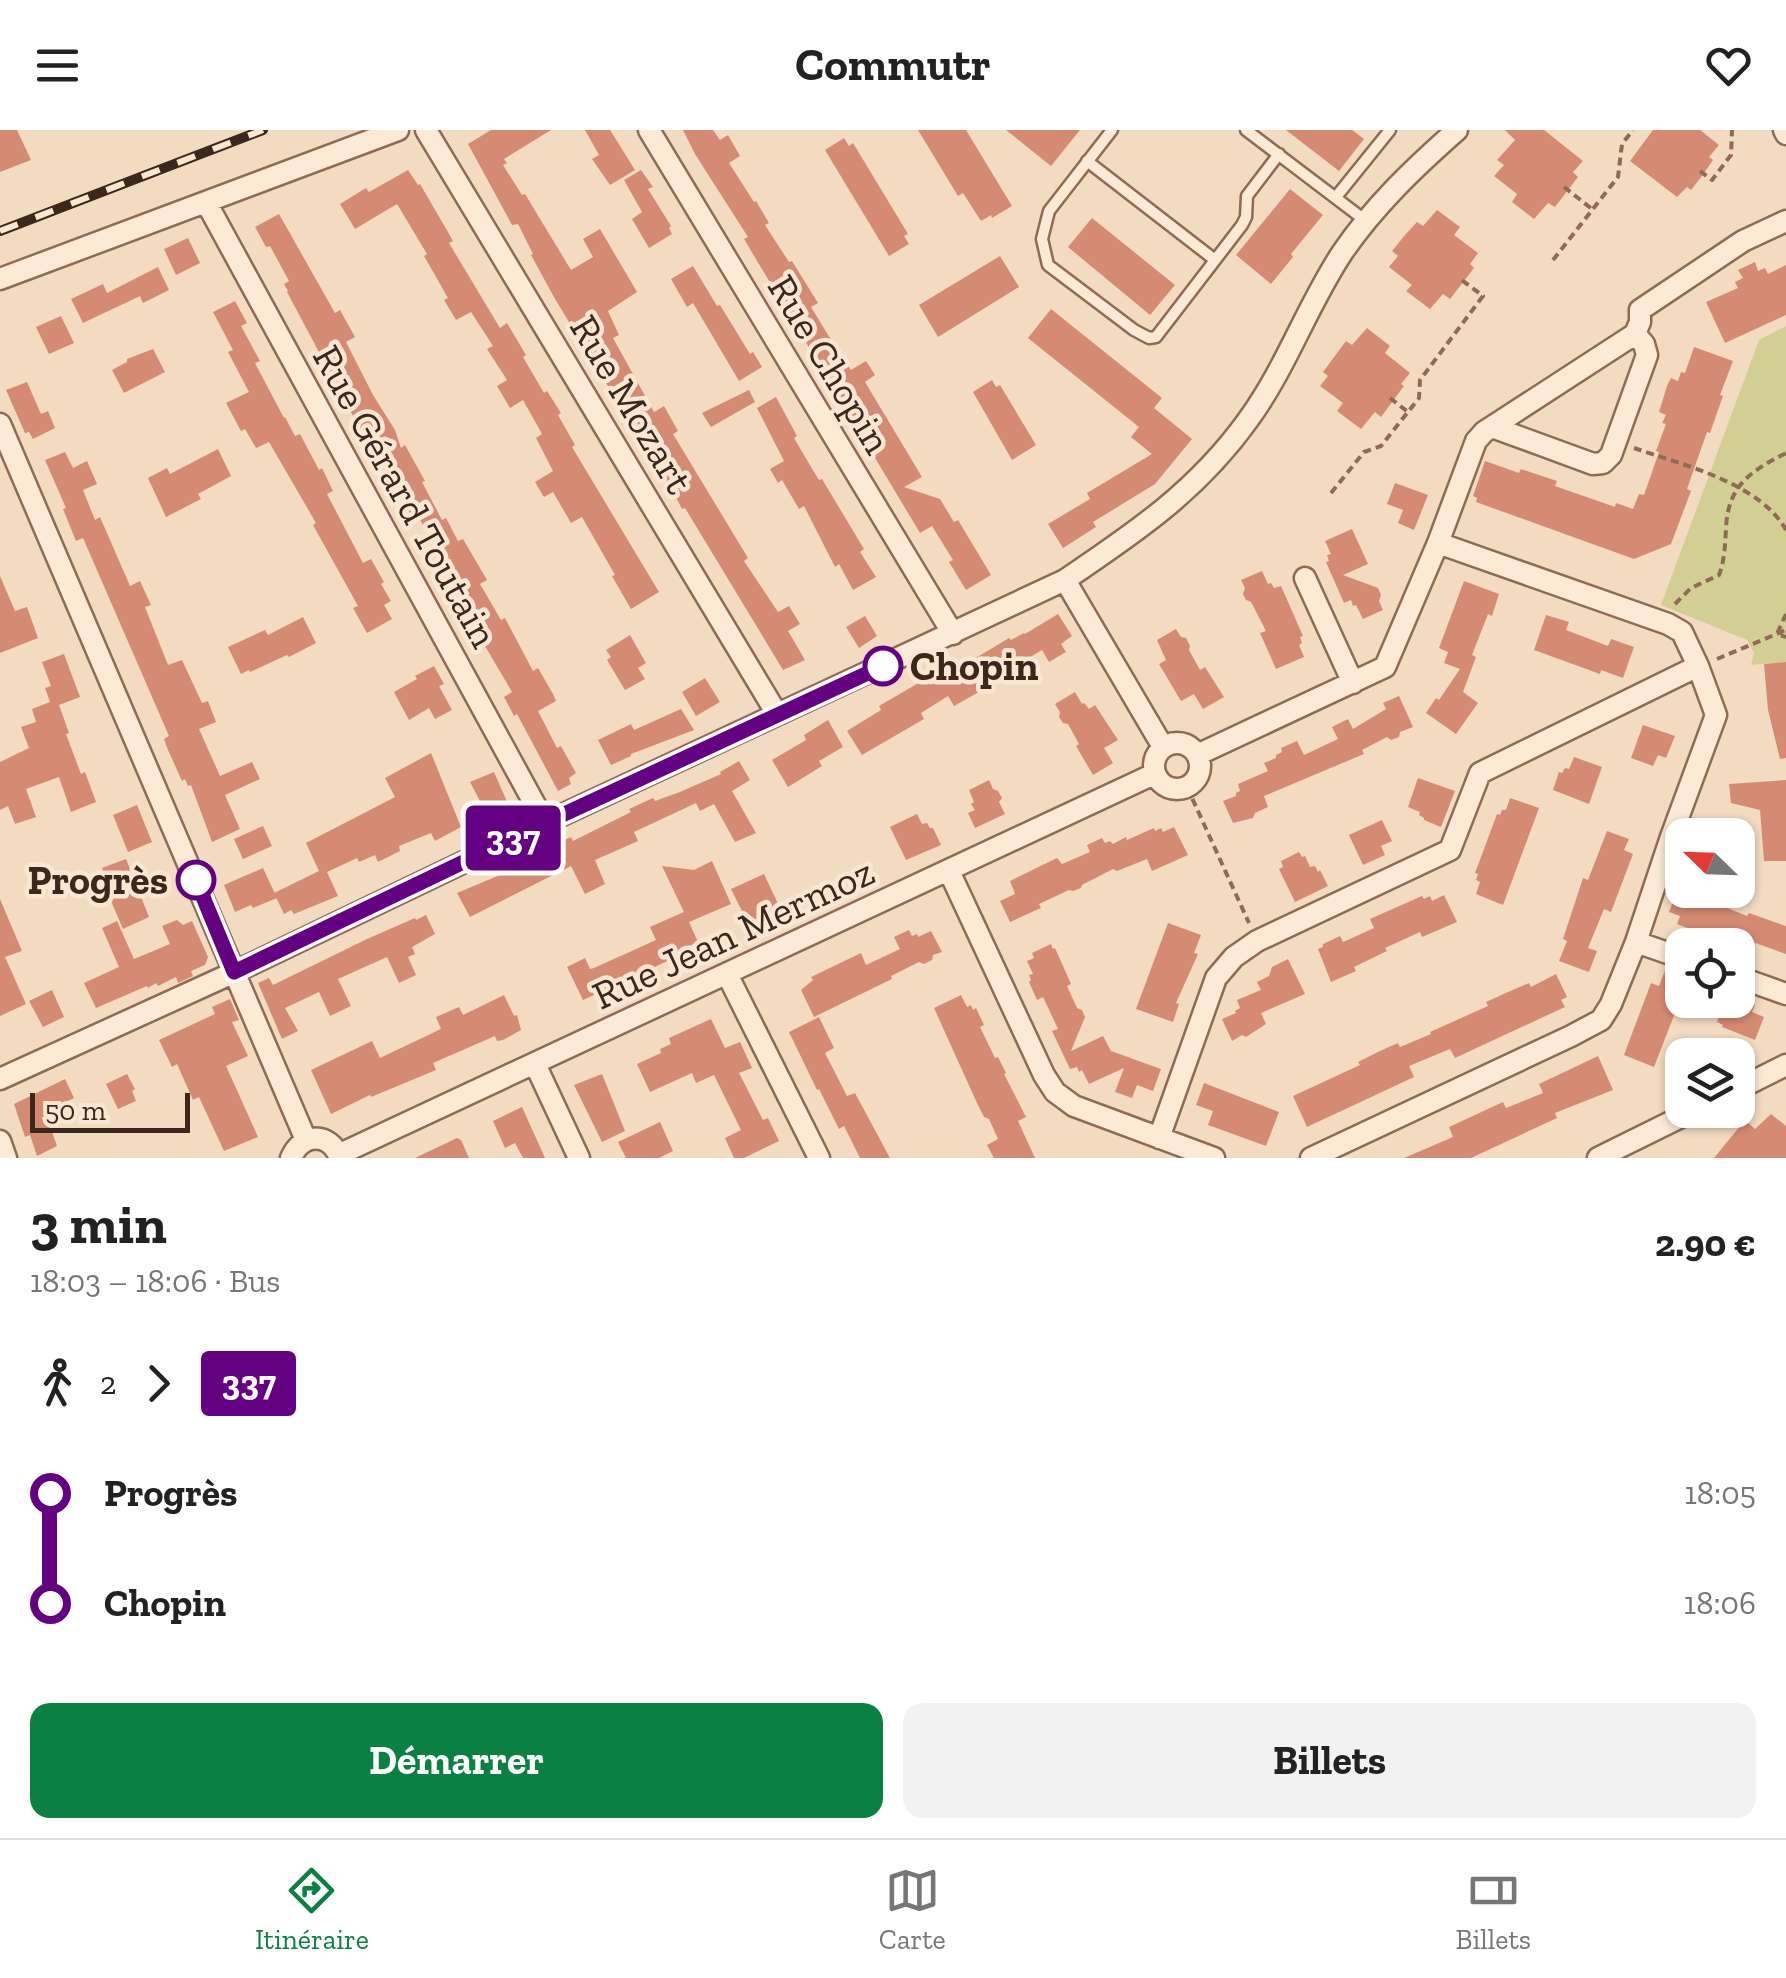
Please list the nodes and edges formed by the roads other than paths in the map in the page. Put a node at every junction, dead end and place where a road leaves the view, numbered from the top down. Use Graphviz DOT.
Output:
graph roads {
  1 [pos="398,130"];
  2 [pos="426,130"];
  3 [pos="648,130"];
  4 [pos="1112,130"];
  5 [pos="1246,130"];
  6 [pos="1390,130"];
  7 [pos="1457,130"];
  8 [pos="1279,154"];
  9 [pos="1088,161"];
  10 [pos="1336,197"];
  11 [pos="206,202"];
  12 [pos="1367,221"];
  13 [pos="1786,221"];
  14 [pos="1215,260"];
  15 [pos="0,280"];
  16 [pos="1635,334"];
  17 [pos="0,424"];
  18 [pos="1492,427"];
  19 [pos="1438,543"];
  20 [pos="1305,578"];
  21 [pos="1064,580"];
  22 [pos="953,634"];
  23 [pos="1698,666"];
  24 [pos="1354,684"];
  25 [pos="778,714"];
  26 [pos="1163,747"];
  27 [pos="1198,755"];
  28 [pos="1154,774"];
  29 [pos="545,823"];
  30 [pos="949,871"];
  31 [pos="1636,942"];
  32 [pos="1665,952"];
  33 [pos="234,972"];
  34 [pos="727,974"];
  35 [pos="1755,983"];
  36 [pos="1786,994"];
  37 [pos="534,1064"];
  38 [pos="1786,1065"];
  39 [pos="0,1079"];
  40 [pos="1755,1080"];
  41 [pos="1665,1124"];
  42 [pos="1160,1138"];
  43 [pos="306,1140"];
  44 [pos="0,1141"];
  45 [pos="1185,1153"];
  46 [pos="340,1156"];
  47 [pos="6,1158"];
  48 [pos="291,1158"];
  49 [pos="579,1158"];
  50 [pos="820,1158"];
  51 [pos="1214,1158"];
  52 [pos="1311,1158"];
  53 [pos="1598,1158"];
  1 -- 11 [label="street"];
  2 -- 25 [label="street, Rue Mozart"];
  3 -- 22 [label="street, Rue Chopin"];
  4 -- 9 [label="lane"];
  5 -- 8 [label="lane"];
  6 -- 10 [label="lane"];
  7 -- 12 [label="street"];
  8 -- 10 [label="lane"];
  8 -- 14 [label="lane"];
  9 -- 14 [label="lane"];
  9 -- 14 [label="lane"];
  10 -- 12 [label="lane"];
  11 -- 15 [label="street"];
  11 -- 29 [label="street, Rue Gérard Toutain"];
  12 -- 21 [label="street"];
  13 -- 16 [label="street"];
  16 -- 18 [label="street"];
  16 -- 18 [label="street"];
  17 -- 33 [label="street"];
  18 -- 19 [label="street"];
  19 -- 23 [label="street"];
  19 -- 24 [label="street"];
  20 -- 24 [label="street"];
  21 -- 22 [label="street"];
  21 -- 26 [label="street"];
  22 -- 25 [label="street"];
  23 -- 31 [label="street"];
  23 -- 42 [label="street"];
  24 -- 27 [label="street"];
  25 -- 29 [label="street"];
  26 -- 27 [label="street"];
  26 -- 28 [label="street"];
  27 -- 28 [label="street"];
  28 -- 30 [label="street, Rue Jean Mermoz"];
  29 -- 33 [label="street"];
  30 -- 34 [label="street, Rue Jean Mermoz"];
  30 -- 42 [label="street"];
  31 -- 32 [label="street"];
  31 -- 52 [label="street"];
  33 -- 39 [label="street"];
  33 -- 43 [label="street"];
  34 -- 37 [label="street, Rue Jean Mermoz"];
  34 -- 50 [label="street"];
  35 -- 36 [label="street"];
  37 -- 46 [label="street, Rue Jean Mermoz"];
  37 -- 49 [label="street"];
  38 -- 40 [label="street"];
  41 -- 53 [label="street"];
  42 -- 45 [label="street"];
  43 -- 46 [label="street"];
  43 -- 48 [label="street"];
  44 -- 47 [label="street"];
  45 -- 51 [label="street"];
}
